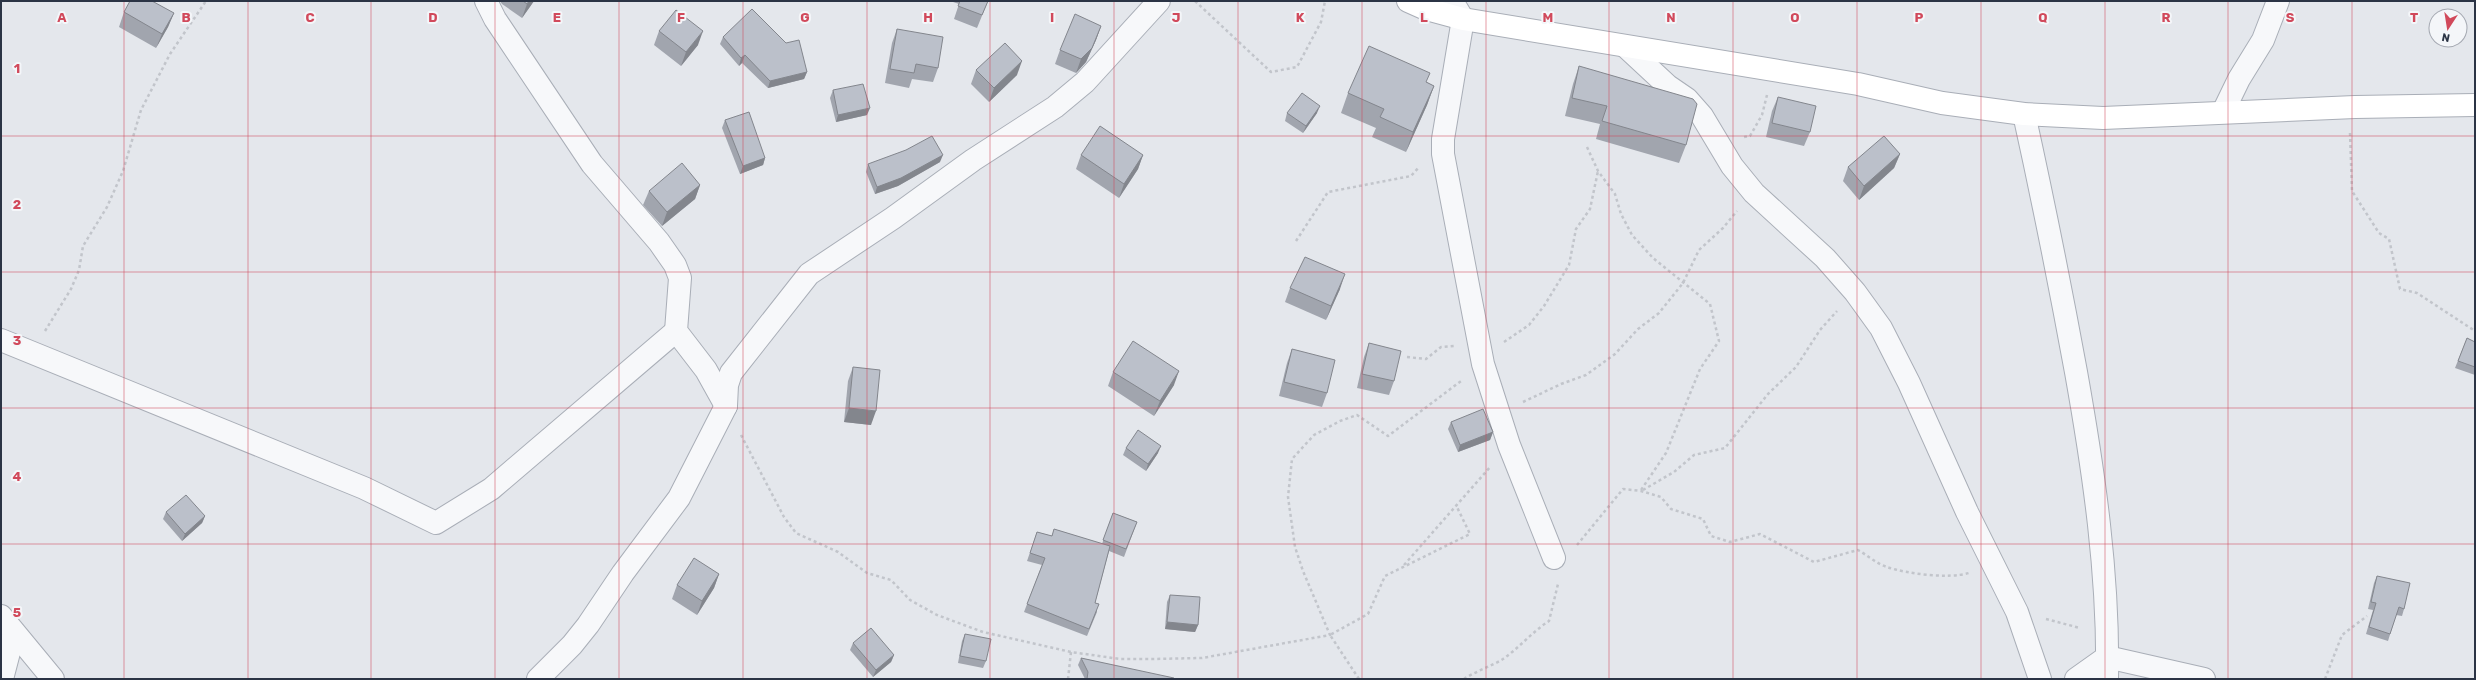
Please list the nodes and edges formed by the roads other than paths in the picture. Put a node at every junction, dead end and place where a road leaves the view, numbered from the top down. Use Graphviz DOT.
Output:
graph roads {
  1 [pos="486,1"];
  2 [pos="1159,1"];
  3 [pos="1408,1"];
  4 [pos="2278,1"];
  5 [pos="1458,10"];
  6 [pos="1626,47"];
  7 [pos="2475,105"];
  8 [pos="2223,112"];
  9 [pos="2024,114"];
  10 [pos="676,331"];
  11 [pos="1,340"];
  12 [pos="726,406"];
  13 [pos="1554,558"];
  14 [pos="1,616"];
  15 [pos="14,633"];
  16 [pos="2107,657"];
  17 [pos="2,679"];
  18 [pos="53,679"];
  19 [pos="538,679"];
  20 [pos="2040,679"];
  21 [pos="2076,679"];
  22 [pos="2107,679"];
  23 [pos="2204,679"];
  1 -- 10 [label="street"];
  2 -- 12 [label="street"];
  3 -- 5 [label="street"];
  4 -- 8 [label="street"];
  5 -- 6 [label="street"];
  5 -- 13 [label="street"];
  6 -- 9 [label="street"];
  6 -- 20 [label="street"];
  7 -- 8 [label="street"];
  8 -- 9 [label="street"];
  9 -- 16 [label="street"];
  10 -- 11 [label="street"];
  10 -- 12 [label="street"];
  12 -- 19 [label="street"];
  14 -- 15 [label="street"];
  15 -- 17 [label="street"];
  15 -- 18 [label="street"];
  16 -- 21 [label="street"];
  16 -- 22 [label="street"];
  16 -- 23 [label="street"];
}
